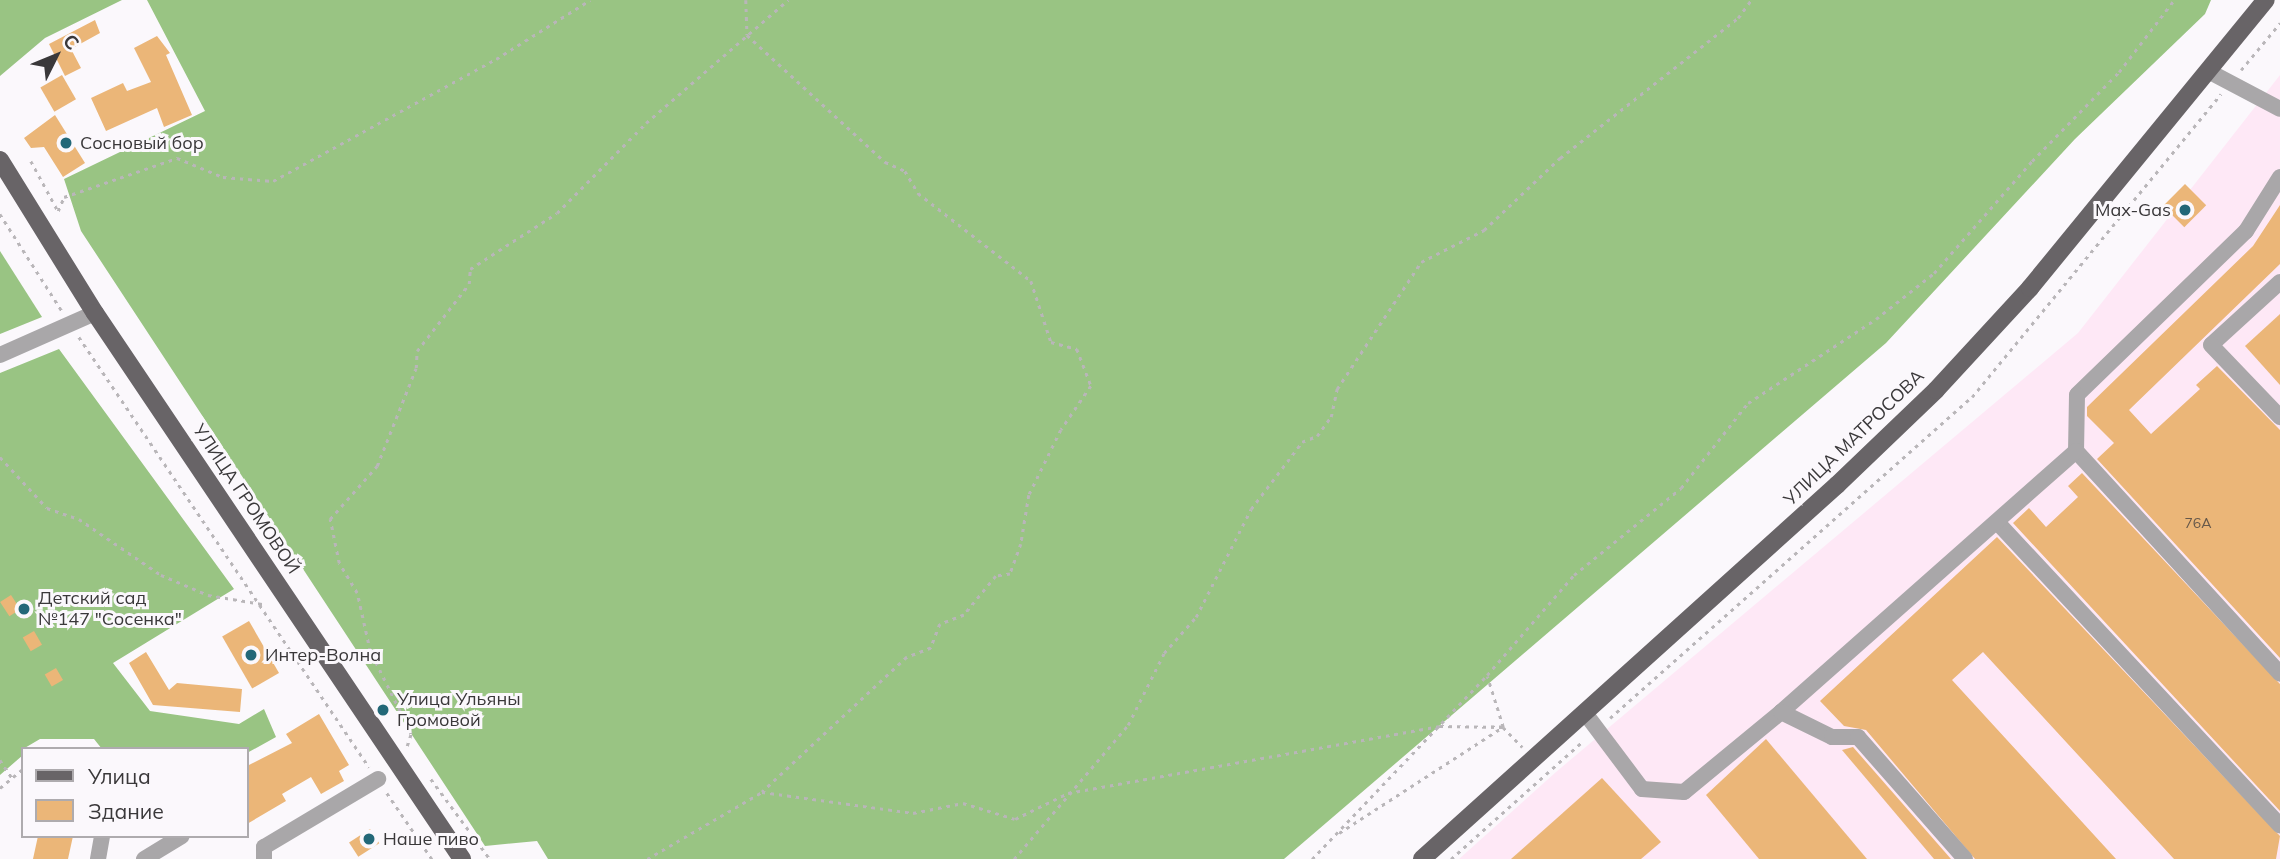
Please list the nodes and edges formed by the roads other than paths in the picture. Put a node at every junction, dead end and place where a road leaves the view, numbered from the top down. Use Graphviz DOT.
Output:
graph roads {
  1 [pos="2266,0"];
  2 [pos="2208,71"];
  3 [pos="2280,109"];
  4 [pos="0,160"];
  5 [pos="2280,177"];
  6 [pos="2280,282"];
  7 [pos="95,313"];
  8 [pos="0,355"];
  9 [pos="2280,417"];
  10 [pos="2076,452"];
  11 [pos="1997,522"];
  12 [pos="2280,674"];
  13 [pos="1781,712"];
  14 [pos="1585,713"];
  15 [pos="377,779"];
  16 [pos="2280,825"];
  17 [pos="102,838"];
  18 [pos="179,838"];
  19 [pos="459,857"];
  20 [pos="98,859"];
  21 [pos="144,859"];
  22 [pos="264,859"];
  23 [pos="1422,859"];
  24 [pos="1965,859"];
  1 -- 2 [label="main road, УЛИЦА МАТРОСОВА"];
  2 -- 3 [label="street"];
  2 -- 14 [label="main road, УЛИЦА МАТРОСОВА"];
  4 -- 7 [label="main road, УЛИЦА ГРОМОВОЙ"];
  5 -- 10 [label="street"];
  6 -- 9 [label="street"];
  7 -- 8 [label="street"];
  7 -- 19 [label="main road, УЛИЦА ГРОМОВОЙ"];
  10 -- 11 [label="street"];
  10 -- 12 [label="street"];
  11 -- 13 [label="street"];
  11 -- 16 [label="street"];
  13 -- 14 [label="street"];
  13 -- 24 [label="street"];
  14 -- 23 [label="main road, УЛИЦА МАТРОСОВА"];
  15 -- 22 [label="street"];
  17 -- 20 [label="street"];
  18 -- 21 [label="street"];
}
